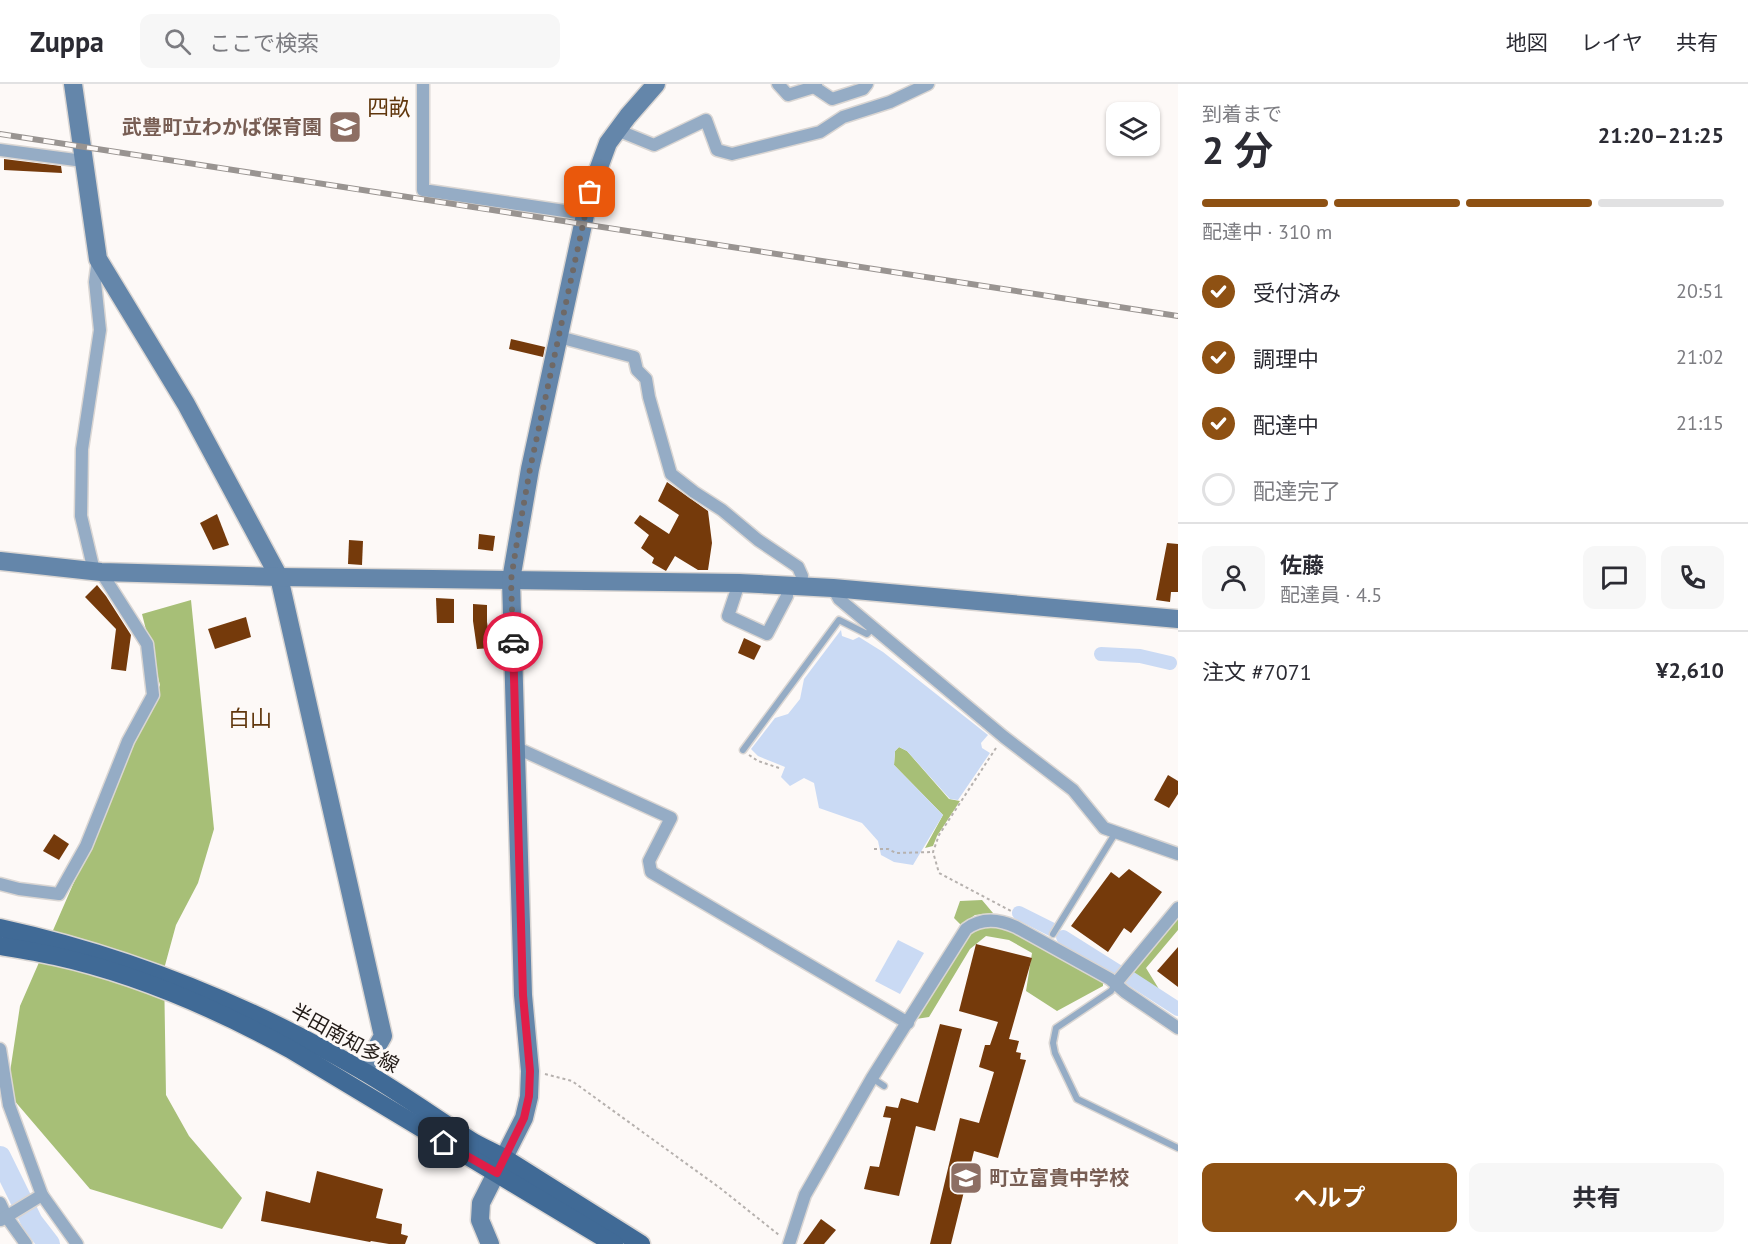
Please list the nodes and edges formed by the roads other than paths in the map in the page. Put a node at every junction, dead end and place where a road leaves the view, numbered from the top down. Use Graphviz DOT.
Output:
graph roads {
  1 [pos="73,84"];
  2 [pos="423,84"];
  3 [pos="656,84"];
  4 [pos="778,84"];
  5 [pos="867,84"];
  6 [pos="928,84"];
  7 [pos="815,86"];
  8 [pos="617,130"];
  9 [pos="0,150"];
  10 [pos="83,161"];
  11 [pos="585,214"];
  12 [pos="98,259"];
  13 [pos="559,337"];
  14 [pos="0,561"];
  15 [pos="97,572"];
  16 [pos="279,577"];
  17 [pos="511,580"];
  18 [pos="739,584"];
  19 [pos="794,586"];
  20 [pos="833,588"];
  21 [pos="1178,619"];
  22 [pos="873,628"];
  23 [pos="517,748"];
  24 [pos="743,750"];
  25 [pos="1116,832"];
  26 [pos="1178,854"];
  27 [pos="0,884"];
  28 [pos="1178,908"];
  29 [pos="0,928"];
  30 [pos="1053,934"];
  31 [pos="0,946"];
  32 [pos="1116,983"];
  33 [pos="908,1023"];
  34 [pos="1178,1028"];
  35 [pos="0,1049"];
  36 [pos="363,1071"];
  37 [pos="872,1078"];
  38 [pos="884,1086"];
  39 [pos="1178,1148"];
  40 [pos="500,1165"];
  41 [pos="42,1195"];
  42 [pos="0,1203"];
  43 [pos="3,1218"];
  44 [pos="26,1244"];
  45 [pos="77,1244"];
  46 [pos="490,1244"];
  47 [pos="614,1244"];
  48 [pos="641,1244"];
  49 [pos="790,1244"];
  1 -- 10 [label="street"];
  2 -- 11 [label="street"];
  3 -- 8 [label="street"];
  4 -- 7 [label="street"];
  5 -- 7 [label="street"];
  6 -- 8 [label="street"];
  8 -- 11 [label="street"];
  9 -- 10 [label="street"];
  10 -- 12 [label="street"];
  11 -- 13 [label="street"];
  12 -- 15 [label="street"];
  12 -- 16 [label="street"];
  13 -- 17 [label="street"];
  13 -- 19 [label="street"];
  14 -- 15 [label="street"];
  15 -- 16 [label="street"];
  15 -- 27 [label="street"];
  16 -- 17 [label="street"];
  16 -- 36 [label="street"];
  17 -- 18 [label="street"];
  17 -- 23 [label="street"];
  18 -- 19 [label="street"];
  18 -- 19 [label="street"];
  19 -- 20 [label="street"];
  20 -- 21 [label="street"];
  20 -- 22 [label="street"];
  22 -- 24 [label="lane"];
  22 -- 25 [label="street"];
  23 -- 33 [label="street"];
  23 -- 40 [label="street"];
  25 -- 26 [label="street"];
  25 -- 30 [label="lane"];
  28 -- 32 [label="street"];
  29 -- 36 [label="main road, 半田南知多線"];
  31 -- 40 [label="main road, 半田南知多線"];
  32 -- 33 [label="street"];
  32 -- 34 [label="street"];
  32 -- 39 [label="lane"];
  33 -- 37 [label="street"];
  35 -- 41 [label="street"];
  36 -- 40 [label="main road, 半田南知多線"];
  37 -- 38 [label="lane"];
  37 -- 49 [label="street"];
  40 -- 46 [label="street"];
  40 -- 47 [label="main road, 半田南知多線"];
  40 -- 48 [label="main road, 半田南知多線"];
  41 -- 43 [label="street"];
  41 -- 45 [label="street"];
  42 -- 43 [label="street"];
  43 -- 44 [label="street"];
}
